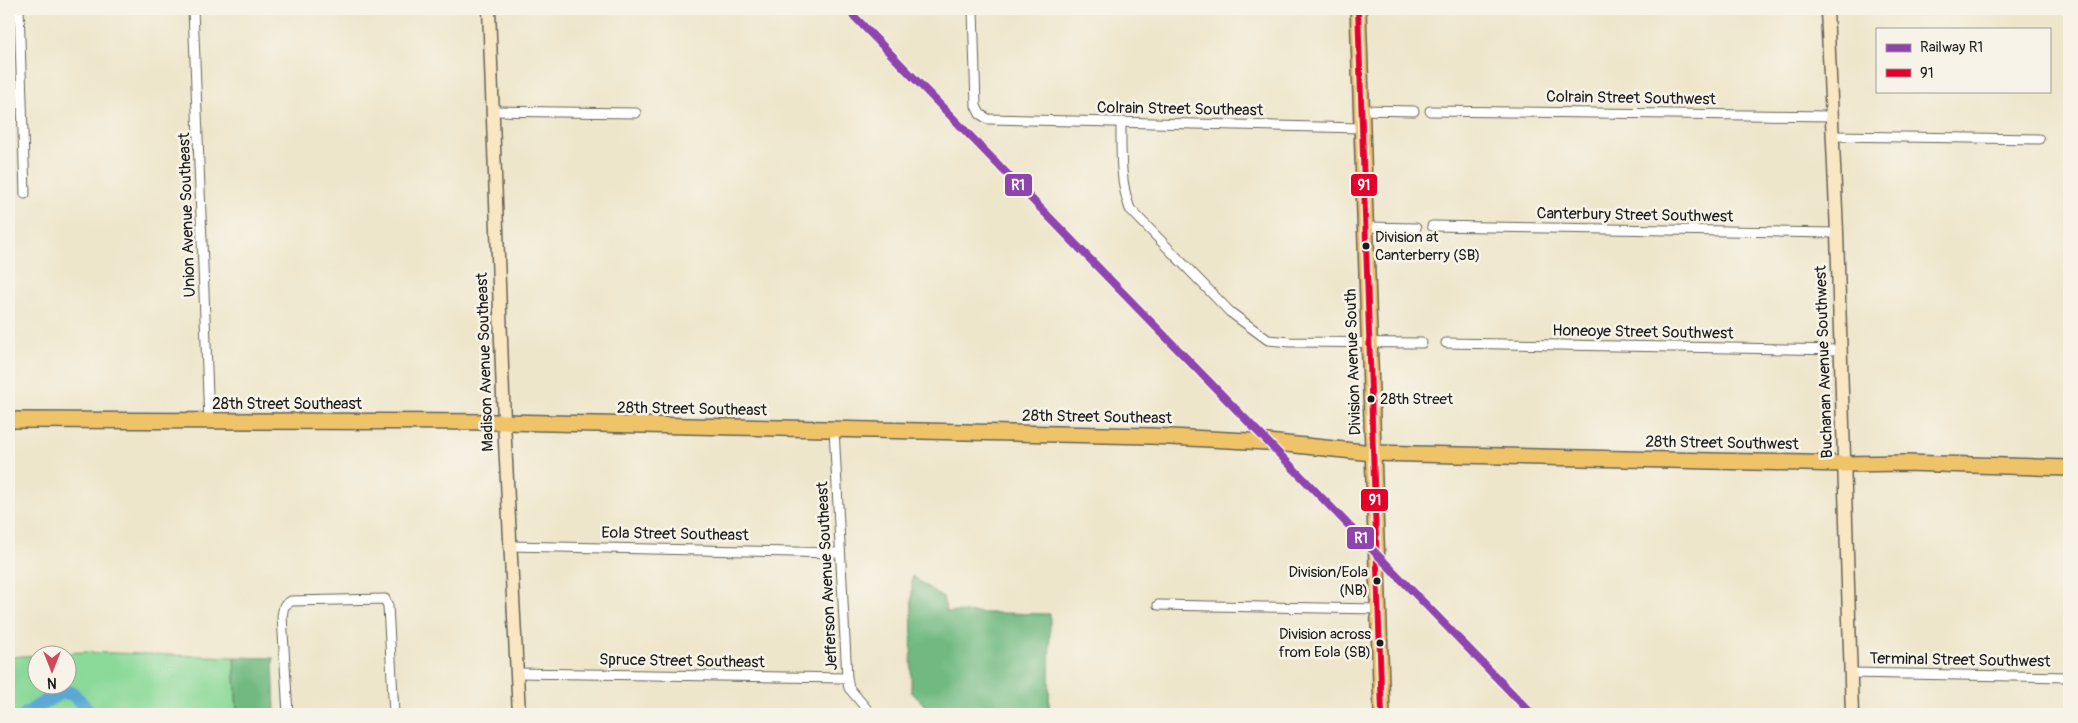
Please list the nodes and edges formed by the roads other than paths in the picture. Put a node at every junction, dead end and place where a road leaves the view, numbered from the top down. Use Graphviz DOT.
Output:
graph roads {
  1 [pos="19,9"];
  2 [pos="194,9"];
  3 [pos="488,9"];
  4 [pos="973,9"];
  5 [pos="1358,9"];
  6 [pos="1827,9"];
  7 [pos="1361,110"];
  8 [pos="492,111"];
  9 [pos="1414,111"];
  10 [pos="1430,111"];
  11 [pos="636,113"];
  12 [pos="1832,116"];
  13 [pos="1121,124"];
  14 [pos="1362,128"];
  15 [pos="1833,136"];
  16 [pos="2039,139"];
  17 [pos="25,194"];
  18 [pos="1432,226"];
  19 [pos="1365,227"];
  20 [pos="1416,228"];
  21 [pos="1837,233"];
  22 [pos="1370,342"];
  23 [pos="1422,343"];
  24 [pos="1446,343"];
  25 [pos="1840,350"];
  26 [pos="9,420"];
  27 [pos="209,421"];
  28 [pos="504,422"];
  29 [pos="834,429"];
  30 [pos="1373,453"];
  31 [pos="1844,464"];
  32 [pos="2069,468"];
  33 [pos="509,546"];
  34 [pos="840,553"];
  35 [pos="1158,605"];
  36 [pos="1378,609"];
  37 [pos="516,673"];
  38 [pos="1850,673"];
  39 [pos="2069,676"];
  40 [pos="847,678"];
  41 [pos="288,714"];
  42 [pos="394,714"];
  43 [pos="519,714"];
  44 [pos="871,714"];
  45 [pos="1382,714"];
  46 [pos="1852,714"];
  1 -- 17 [label="street"];
  2 -- 27 [label="street, Union Avenue Southeast"];
  3 -- 8 [label="street, Madison Avenue Southeast"];
  4 -- 13 [label="street, Colrain Street Southeast"];
  5 -- 7 [label="main road, Division Avenue South"];
  6 -- 12 [label="street, Buchanan Avenue Southwest"];
  7 -- 9 [label="street"];
  7 -- 14 [label="main road, Division Avenue South"];
  8 -- 11 [label="street"];
  8 -- 28 [label="street, Madison Avenue Southeast"];
  10 -- 12 [label="street, Colrain Street Southwest"];
  12 -- 15 [label="street, Buchanan Avenue Southwest"];
  13 -- 14 [label="street, Colrain Street Southeast"];
  13 -- 22 [label="street"];
  14 -- 19 [label="main road, Division Avenue South"];
  15 -- 16 [label="street"];
  15 -- 21 [label="street, Buchanan Avenue Southwest"];
  18 -- 21 [label="street, Canterbury Street Southwest"];
  19 -- 20 [label="street"];
  19 -- 22 [label="main road, Division Avenue South"];
  21 -- 25 [label="street, Buchanan Avenue Southwest"];
  22 -- 23 [label="street"];
  22 -- 30 [label="main road, Division Avenue South"];
  24 -- 25 [label="street, Honeoye Street Southwest"];
  25 -- 31 [label="street, Buchanan Avenue Southwest"];
  26 -- 27 [label="main road, 28th Street Southeast"];
  27 -- 28 [label="main road, 28th Street Southeast"];
  28 -- 29 [label="main road, 28th Street Southeast"];
  28 -- 33 [label="street, Madison Avenue Southeast"];
  29 -- 30 [label="main road, 28th Street Southeast"];
  29 -- 34 [label="street, Jefferson Avenue Southeast"];
  30 -- 31 [label="main road, 28th Street Southwest"];
  30 -- 36 [label="main road, Division Avenue South"];
  31 -- 32 [label="main road, 28th Street Southwest"];
  31 -- 38 [label="street, Buchanan Avenue Southwest"];
  33 -- 34 [label="street, Eola Street Southeast"];
  33 -- 37 [label="street, Madison Avenue Southeast"];
  34 -- 40 [label="street, Jefferson Avenue Southeast"];
  35 -- 36 [label="street"];
  36 -- 45 [label="main road, Division Avenue South"];
  37 -- 40 [label="street, Spruce Street Southeast"];
  37 -- 43 [label="street, Madison Avenue Southeast"];
  38 -- 39 [label="street, Terminal Street Southwest"];
  38 -- 46 [label="street, Buchanan Avenue Southwest"];
  40 -- 44 [label="street, Jefferson Avenue Southeast"];
  41 -- 42 [label="street"];
}
